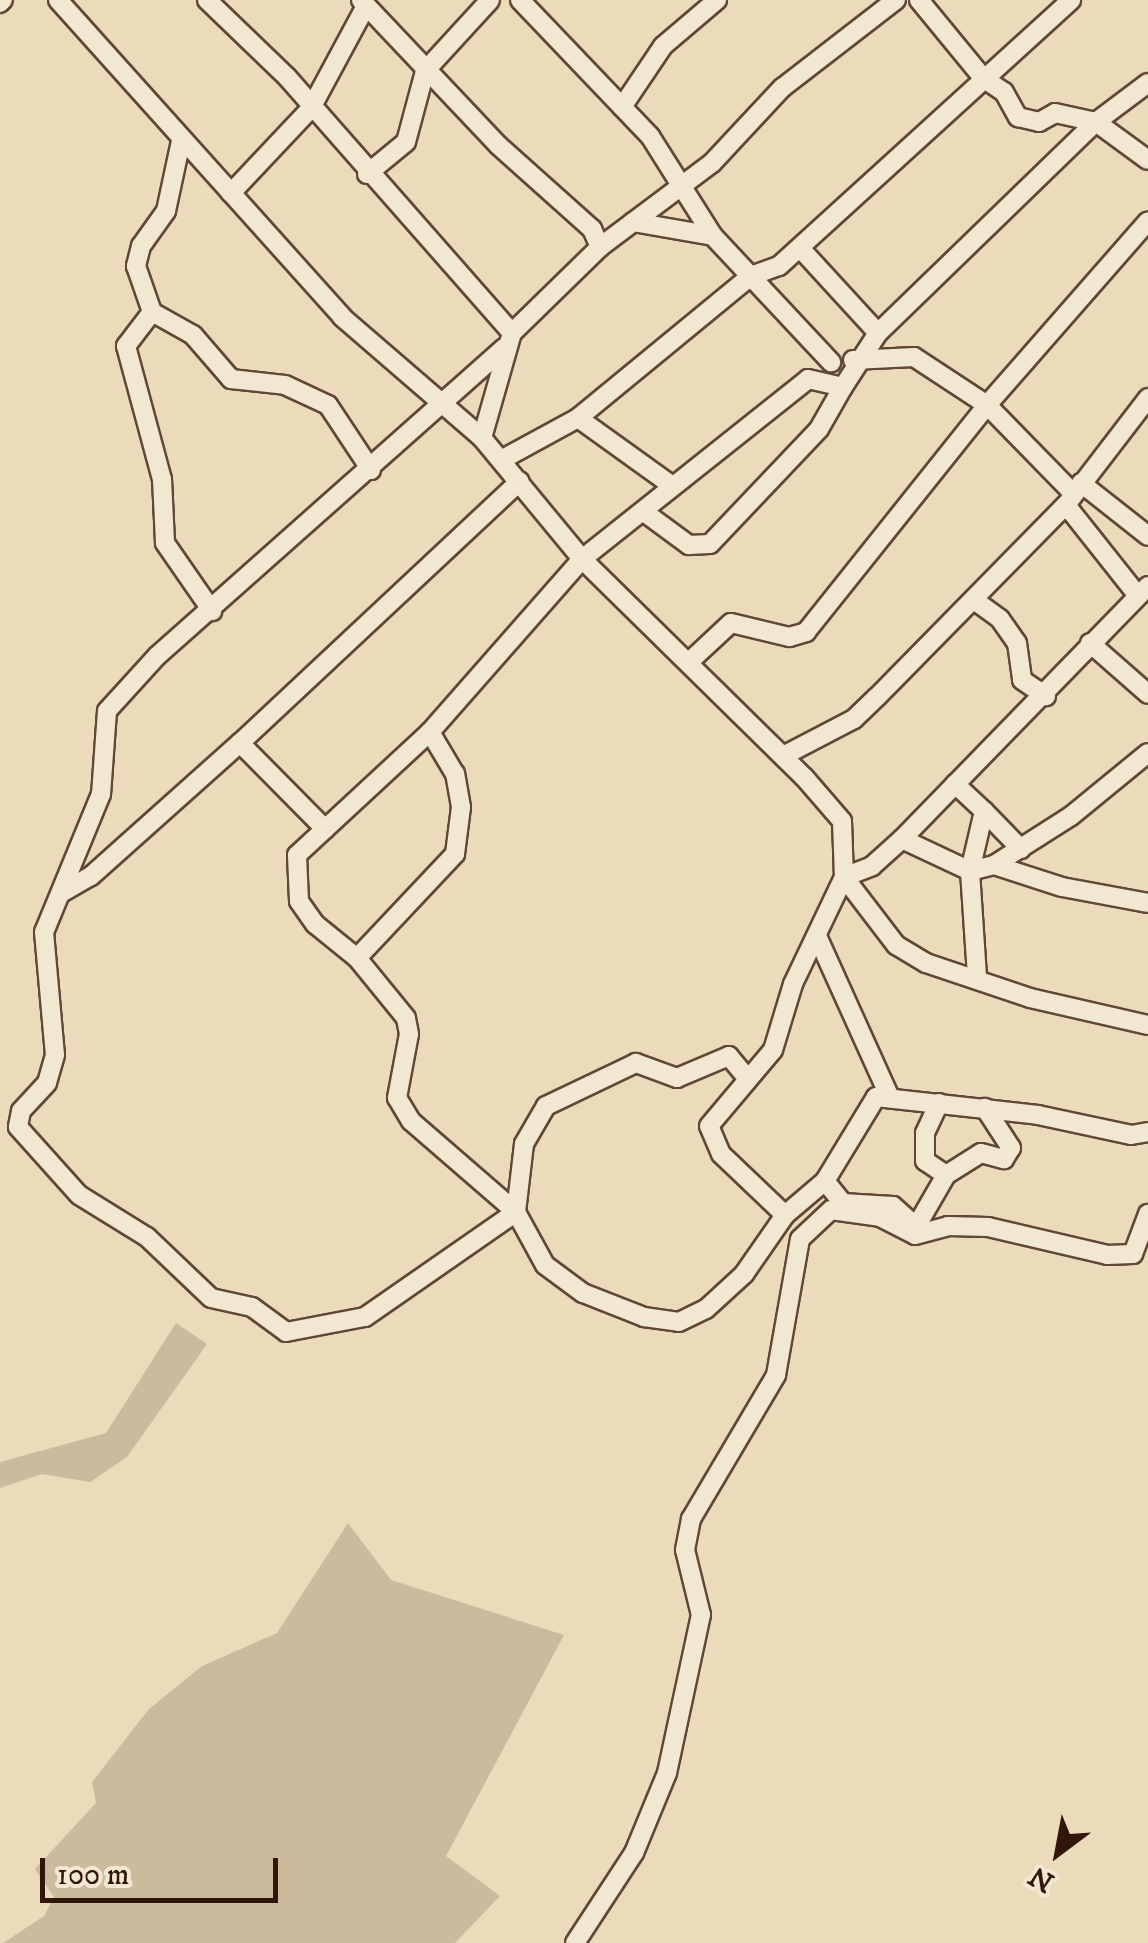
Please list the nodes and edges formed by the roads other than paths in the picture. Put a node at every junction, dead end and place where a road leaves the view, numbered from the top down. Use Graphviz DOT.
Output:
graph roads {
  1 [pos="58,0"];
  2 [pos="207,0"];
  3 [pos="490,0"];
  4 [pos="520,0"];
  5 [pos="896,0"];
  6 [pos="919,0"];
  7 [pos="1070,0"];
  8 [pos="364,3"];
  9 [pos="706,4"];
  10 [pos="425,72"];
  11 [pos="983,78"];
  12 [pos="1148,83"];
  13 [pos="622,107"];
  14 [pos="310,108"];
  15 [pos="1096,122"];
  16 [pos="181,140"];
  17 [pos="1148,160"];
  18 [pos="367,174"];
  19 [pos="686,184"];
  20 [pos="231,193"];
  21 [pos="1148,221"];
  22 [pos="633,222"];
  23 [pos="714,236"];
  24 [pos="600,247"];
  25 [pos="800,248"];
  26 [pos="751,276"];
  27 [pos="152,312"];
  28 [pos="878,333"];
  29 [pos="508,340"];
  30 [pos="858,360"];
  31 [pos="832,362"];
  32 [pos="808,379"];
  33 [pos="842,387"];
  34 [pos="1148,398"];
  35 [pos="440,403"];
  36 [pos="987,405"];
  37 [pos="578,418"];
  38 [pos="482,438"];
  39 [pos="501,460"];
  40 [pos="372,470"];
  41 [pos="520,481"];
  42 [pos="670,484"];
  43 [pos="1073,493"];
  44 [pos="644,512"];
  45 [pos="1148,536"];
  46 [pos="582,559"];
  47 [pos="1143,591"];
  48 [pos="974,600"];
  49 [pos="212,611"];
  50 [pos="1090,644"];
  51 [pos="689,662"];
  52 [pos="1148,694"];
  53 [pos="1046,696"];
  54 [pos="430,732"];
  55 [pos="240,744"];
  56 [pos="1148,753"];
  57 [pos="783,756"];
  58 [pos="955,784"];
  59 [pos="984,812"];
  60 [pos="325,828"];
  61 [pos="902,839"];
  62 [pos="1021,849"];
  63 [pos="994,865"];
  64 [pos="970,871"];
  65 [pos="844,877"];
  66 [pos="63,892"];
  67 [pos="1148,903"];
  68 [pos="817,936"];
  69 [pos="357,958"];
  70 [pos="977,976"];
  71 [pos="1148,1025"];
  72 [pos="748,1079"];
  73 [pos="890,1098"];
  74 [pos="939,1103"];
  75 [pos="985,1108"];
  76 [pos="1148,1132"];
  77 [pos="946,1174"];
  78 [pos="826,1181"];
  79 [pos="516,1212"];
  80 [pos="1148,1214"];
  81 [pos="785,1215"];
  82 [pos="575,1943"];
  1 -- 16 [label="street"];
  2 -- 14 [label="street"];
  3 -- 10 [label="street"];
  4 -- 13 [label="street"];
  5 -- 19 [label="street"];
  6 -- 11 [label="street"];
  7 -- 11 [label="street"];
  8 -- 10 [label="street"];
  8 -- 14 [label="street"];
  9 -- 13 [label="street"];
  10 -- 18 [label="street"];
  10 -- 24 [label="street"];
  11 -- 15 [label="street"];
  11 -- 25 [label="street"];
  12 -- 15 [label="street"];
  13 -- 19 [label="street"];
  14 -- 18 [label="street"];
  14 -- 20 [label="street"];
  15 -- 17 [label="street"];
  15 -- 28 [label="street"];
  16 -- 20 [label="street"];
  16 -- 27 [label="street"];
  18 -- 29 [label="street"];
  19 -- 22 [label="street"];
  19 -- 23 [label="street"];
  20 -- 35 [label="street"];
  21 -- 36 [label="street"];
  22 -- 23 [label="street"];
  22 -- 24 [label="street"];
  23 -- 26 [label="street"];
  24 -- 29 [label="street"];
  25 -- 26 [label="street"];
  25 -- 28 [label="street"];
  26 -- 31 [label="street"];
  26 -- 37 [label="street"];
  27 -- 40 [label="street"];
  27 -- 49 [label="street"];
  28 -- 30 [label="street"];
  29 -- 35 [label="street"];
  29 -- 38 [label="street"];
  30 -- 31 [label="street"];
  30 -- 33 [label="street"];
  30 -- 36 [label="street"];
  31 -- 32 [label="street"];
  32 -- 33 [label="street"];
  32 -- 42 [label="street"];
  33 -- 44 [label="street"];
  34 -- 43 [label="street"];
  35 -- 38 [label="street"];
  35 -- 40 [label="street"];
  36 -- 43 [label="street"];
  36 -- 51 [label="street"];
  37 -- 39 [label="street"];
  37 -- 42 [label="street"];
  38 -- 39 [label="street"];
  39 -- 41 [label="street"];
  40 -- 49 [label="street"];
  41 -- 46 [label="street"];
  41 -- 55 [label="street"];
  42 -- 44 [label="street"];
  43 -- 45 [label="street"];
  43 -- 47 [label="street"];
  43 -- 48 [label="street"];
  44 -- 46 [label="street"];
  46 -- 51 [label="street"];
  46 -- 54 [label="street"];
  47 -- 50 [label="street"];
  48 -- 53 [label="street"];
  48 -- 57 [label="street"];
  49 -- 66 [label="street"];
  50 -- 52 [label="street"];
  50 -- 53 [label="street"];
  51 -- 57 [label="street"];
  53 -- 58 [label="street"];
  54 -- 60 [label="street"];
  54 -- 69 [label="street"];
  55 -- 60 [label="street"];
  55 -- 66 [label="street"];
  56 -- 62 [label="street"];
  57 -- 65 [label="street"];
  58 -- 59 [label="street"];
  58 -- 61 [label="street"];
  59 -- 62 [label="street"];
  59 -- 64 [label="street"];
  60 -- 69 [label="street"];
  61 -- 64 [label="street"];
  61 -- 65 [label="street"];
  62 -- 63 [label="street"];
  63 -- 64 [label="street"];
  63 -- 67 [label="street"];
  64 -- 70 [label="street"];
  65 -- 68 [label="street"];
  65 -- 70 [label="street"];
  66 -- 79 [label="street"];
  68 -- 72 [label="street"];
  68 -- 73 [label="street"];
  69 -- 79 [label="street"];
  70 -- 71 [label="street"];
  72 -- 79 [label="street"];
  72 -- 81 [label="street"];
  73 -- 74 [label="street"];
  73 -- 78 [label="street"];
  74 -- 75 [label="street"];
  74 -- 77 [label="street"];
  75 -- 76 [label="street"];
  75 -- 77 [label="street"];
  77 -- 78 [label="street"];
  78 -- 81 [label="street"];
  79 -- 81 [label="street"];
  80 -- 82 [label="street"];
}
